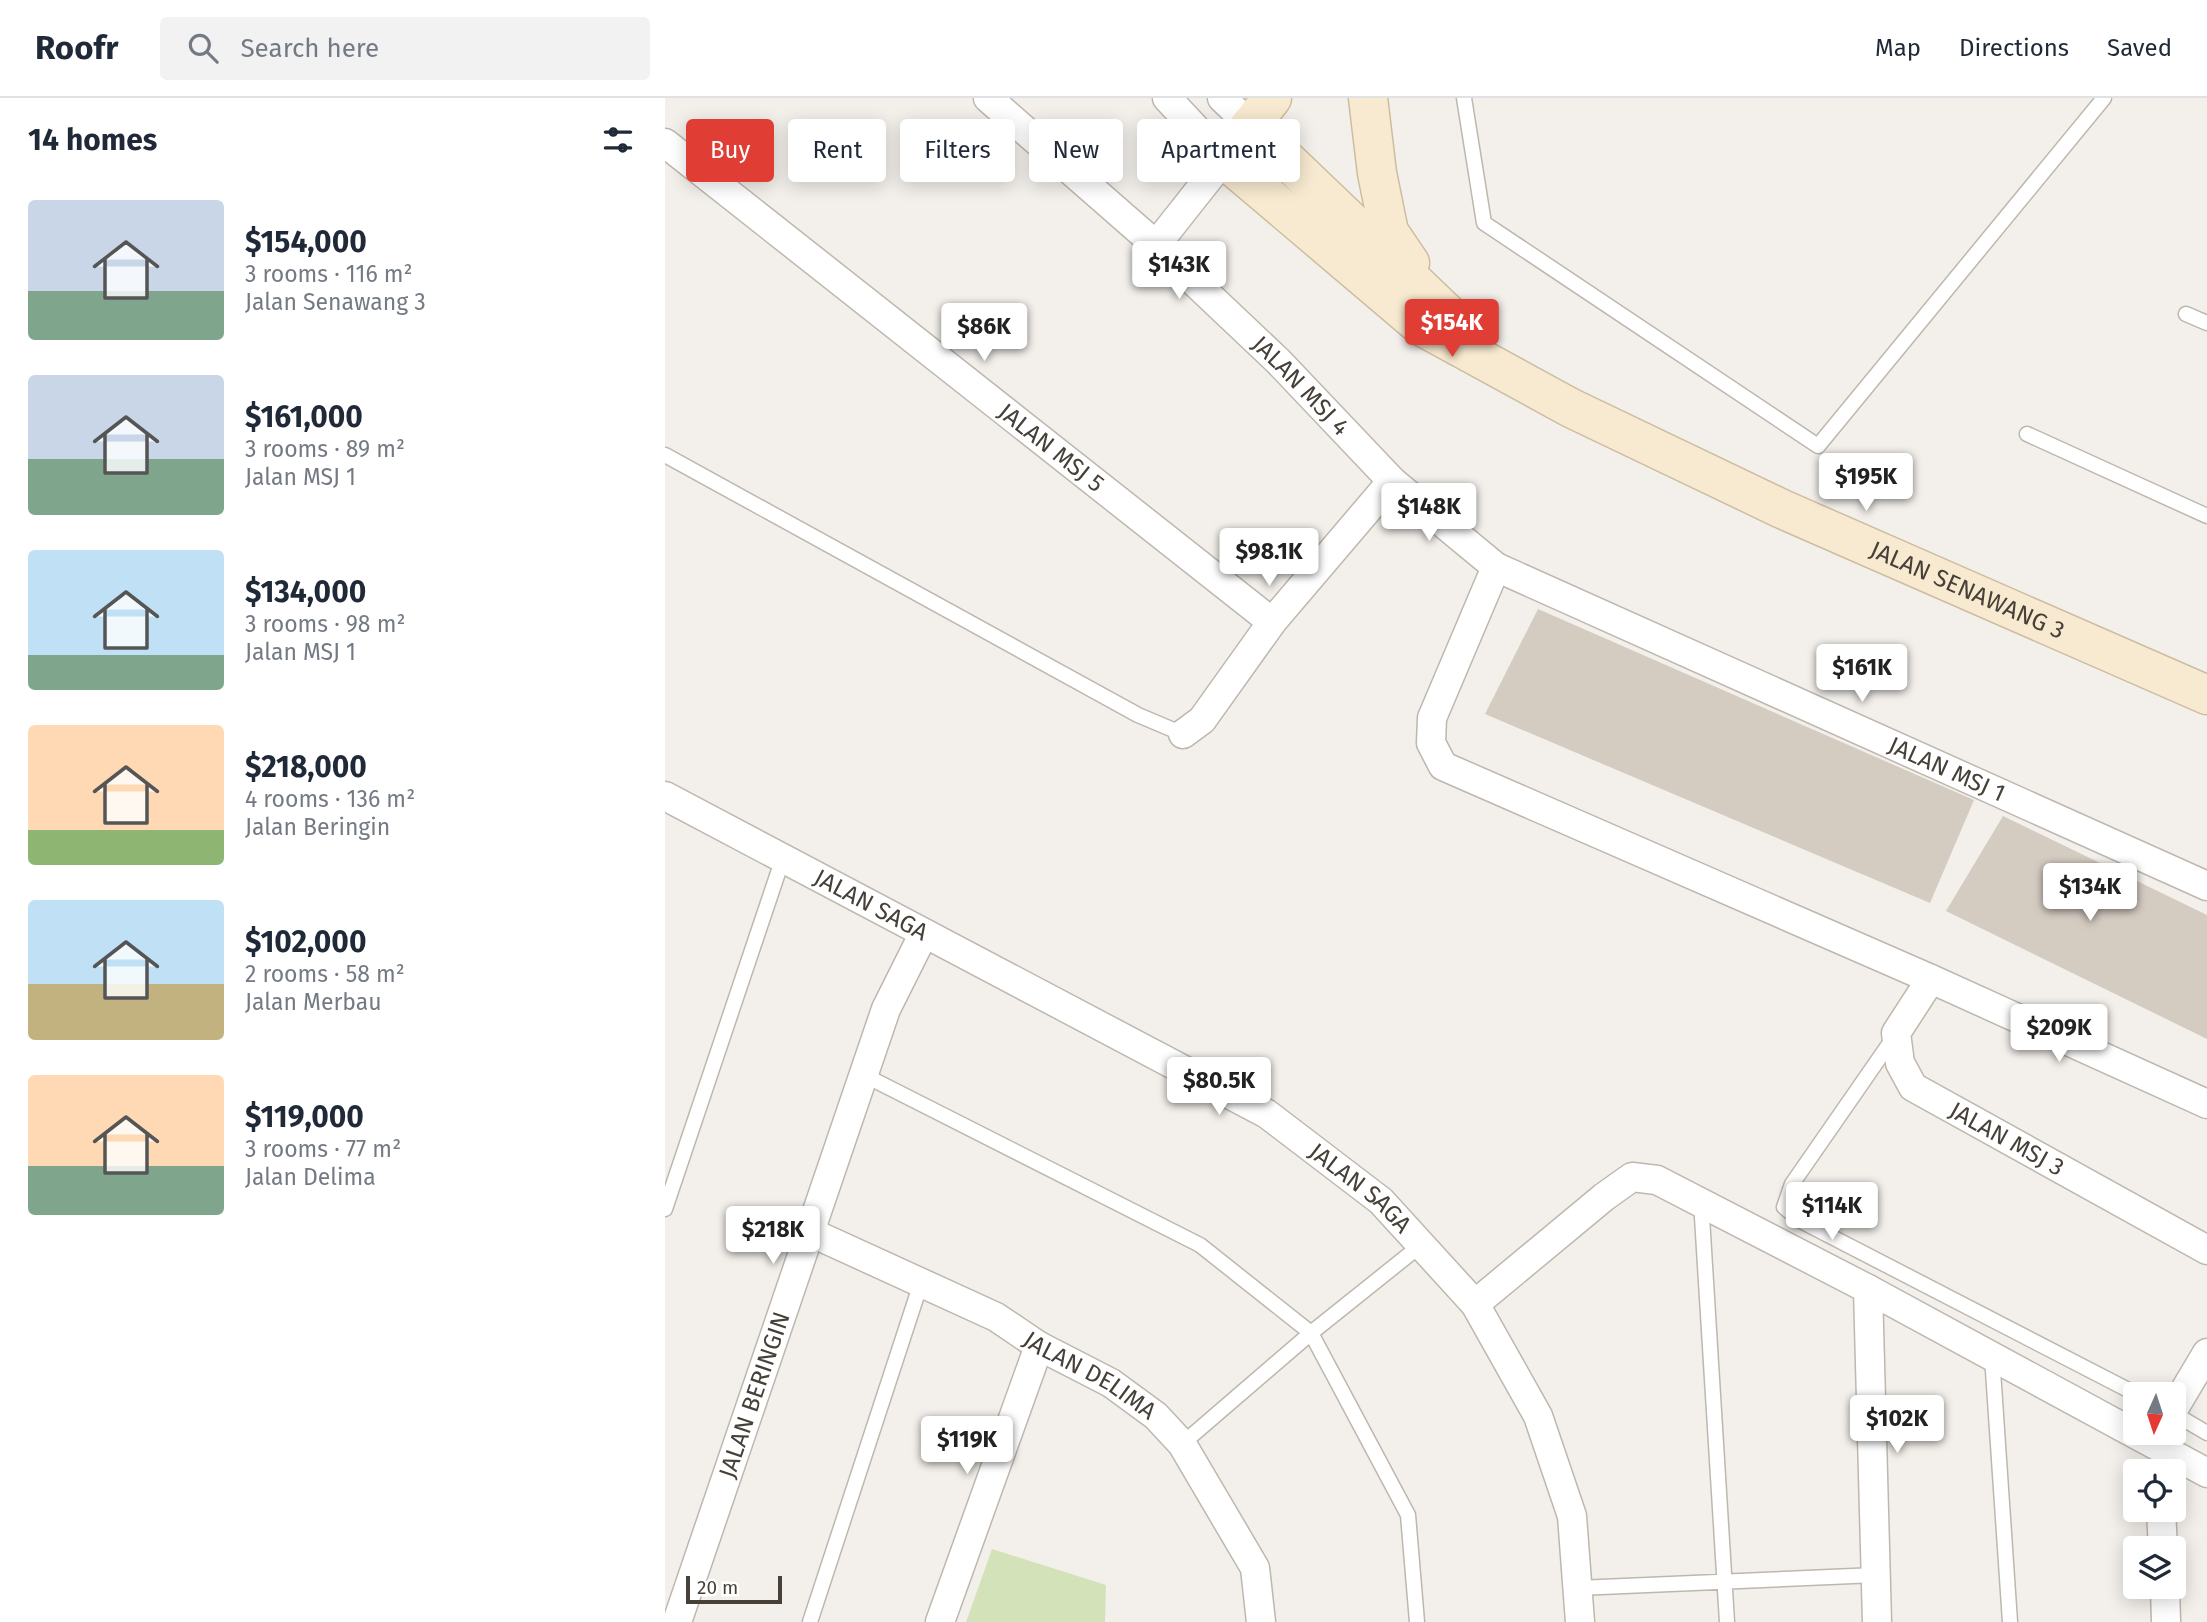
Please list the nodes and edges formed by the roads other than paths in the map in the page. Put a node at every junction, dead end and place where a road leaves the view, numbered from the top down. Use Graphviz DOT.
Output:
graph roads {
  1 [pos="988,98"];
  2 [pos="1167,98"];
  3 [pos="1222,98"];
  4 [pos="1369,98"];
  5 [pos="1464,98"];
  6 [pos="2103,98"];
  7 [pos="1261,112"];
  8 [pos="1187,119"];
  9 [pos="665,143"];
  10 [pos="1206,182"];
  11 [pos="1251,182"];
  12 [pos="1156,245"];
  13 [pos="1439,306"];
  14 [pos="2186,314"];
  15 [pos="2207,323"];
  16 [pos="1505,372"];
  17 [pos="2027,434"];
  18 [pos="665,456"];
  19 [pos="1392,481"];
  20 [pos="2207,516"];
  21 [pos="1496,567"];
  22 [pos="1272,622"];
  23 [pos="2207,695"];
  24 [pos="1183,734"];
  25 [pos="666,802"];
  26 [pos="783,858"];
  27 [pos="2207,886"];
  28 [pos="923,933"];
  29 [pos="1931,979"];
  30 [pos="1896,1033"];
  31 [pos="864,1075"];
  32 [pos="2207,1104"];
  33 [pos="1701,1201"];
  34 [pos="665,1209"];
  35 [pos="810,1232"];
  36 [pos="1421,1245"];
  37 [pos="2207,1250"];
  38 [pos="921,1283"];
  39 [pos="1868,1289"];
  40 [pos="1475,1304"];
  41 [pos="1311,1333"];
  42 [pos="1039,1346"];
  43 [pos="2207,1353"];
  44 [pos="1992,1356"];
  45 [pos="2123,1387"];
  46 [pos="2186,1389"];
  47 [pos="2186,1420"];
  48 [pos="2207,1433"];
  49 [pos="1182,1444"];
  50 [pos="2160,1451"];
  51 [pos="2207,1473"];
  52 [pos="1876,1576"];
  53 [pos="1724,1581"];
  54 [pos="1578,1588"];
  55 [pos="2165,1599"];
  56 [pos="677,1622"];
  57 [pos="810,1622"];
  58 [pos="940,1622"];
  59 [pos="1261,1622"];
  60 [pos="1417,1622"];
  61 [pos="1580,1622"];
  62 [pos="1727,1622"];
  63 [pos="1877,1622"];
  64 [pos="2010,1622"];
  65 [pos="2166,1622"];
  1 -- 12 [label="street, JALAN MSJ 4"];
  2 -- 8 [label="street"];
  3 -- 7 [label="street"];
  4 -- 13 [label="street"];
  5 -- 6 [label="lane"];
  7 -- 13 [label="street, JALAN SENAWANG 3"];
  9 -- 22 [label="street, JALAN MSJ 5"];
  10 -- 12 [label="street"];
  11 -- 16 [label="street, JALAN SENAWANG 3"];
  12 -- 19 [label="street, JALAN MSJ 4"];
  13 -- 16 [label="street, JALAN SENAWANG 3"];
  14 -- 15 [label="lane"];
  16 -- 23 [label="street, JALAN SENAWANG 3"];
  17 -- 20 [label="lane"];
  18 -- 24 [label="lane"];
  19 -- 21 [label="street, JALAN MSJ 4"];
  19 -- 22 [label="street"];
  21 -- 27 [label="street, JALAN MSJ 1"];
  21 -- 29 [label="street"];
  22 -- 24 [label="street"];
  25 -- 26 [label="street, JALAN SAGA"];
  26 -- 28 [label="street, JALAN SAGA"];
  26 -- 34 [label="lane"];
  28 -- 31 [label="street, JALAN BERINGIN"];
  28 -- 36 [label="street, JALAN SAGA"];
  29 -- 30 [label="street"];
  29 -- 32 [label="street"];
  30 -- 37 [label="street, JALAN MSJ 3"];
  30 -- 45 [label="lane"];
  31 -- 35 [label="street, JALAN BERINGIN"];
  31 -- 41 [label="lane"];
  33 -- 39 [label="street"];
  33 -- 40 [label="street"];
  33 -- 53 [label="lane"];
  35 -- 38 [label="street, JALAN DELIMA"];
  35 -- 56 [label="street, JALAN BERINGIN"];
  36 -- 40 [label="street, JALAN SAGA"];
  36 -- 41 [label="lane"];
  38 -- 42 [label="street, JALAN DELIMA"];
  38 -- 57 [label="lane"];
  39 -- 44 [label="street"];
  39 -- 52 [label="street"];
  40 -- 54 [label="street, JALAN SAGA"];
  41 -- 49 [label="lane"];
  41 -- 60 [label="lane"];
  42 -- 49 [label="street, JALAN DELIMA"];
  42 -- 58 [label="street"];
  43 -- 46 [label="street"];
  44 -- 50 [label="street"];
  44 -- 64 [label="lane"];
  47 -- 48 [label="lane"];
  49 -- 59 [label="street, JALAN DELIMA"];
  50 -- 51 [label="street"];
  52 -- 53 [label="lane"];
  52 -- 63 [label="street"];
  53 -- 54 [label="lane"];
  53 -- 62 [label="lane"];
  54 -- 61 [label="street, JALAN SAGA"];
  55 -- 65 [label="street"];
}
